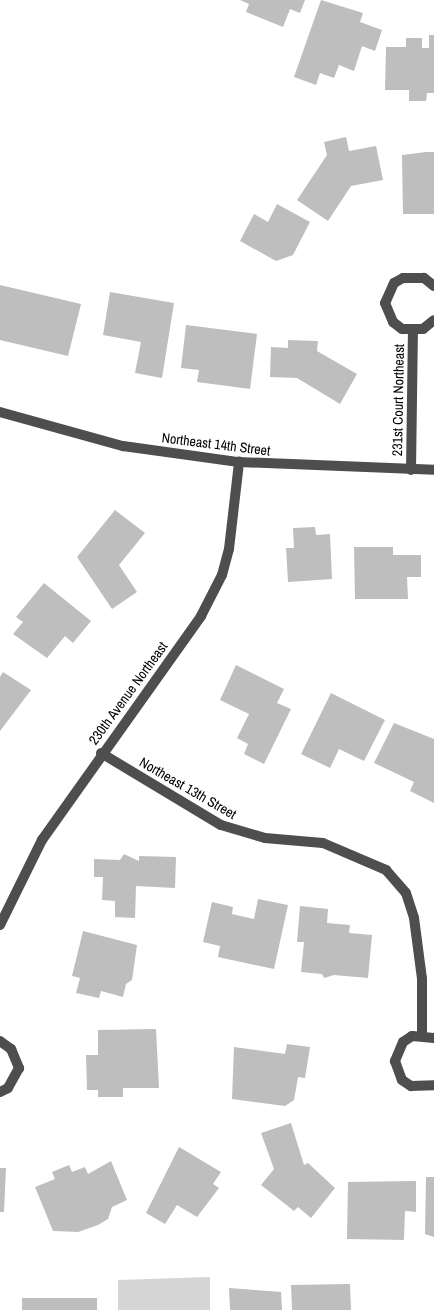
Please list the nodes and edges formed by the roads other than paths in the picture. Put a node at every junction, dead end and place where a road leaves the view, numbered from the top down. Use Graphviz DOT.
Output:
graph roads {
  1 [pos="434,286"];
  2 [pos="434,320"];
  3 [pos="413,331"];
  4 [pos="0,412"];
  5 [pos="239,462"];
  6 [pos="411,470"];
  7 [pos="434,470"];
  8 [pos="100,754"];
  9 [pos="0,925"];
  10 [pos="422,1035"];
  11 [pos="434,1038"];
  12 [pos="0,1041"];
  13 [pos="434,1085"];
  14 [pos="0,1092"];
  1 -- 3 [label="street, 231st Court Northeast"];
  2 -- 3 [label="street, 231st Court Northeast"];
  3 -- 6 [label="street, 231st Court Northeast"];
  4 -- 5 [label="street, Northeast 14th Street"];
  5 -- 6 [label="street, Northeast 14th Street"];
  5 -- 8 [label="street, 230th Avenue Northeast"];
  6 -- 7 [label="street, Northeast 14th Street"];
  8 -- 9 [label="street, 230th Avenue Northeast"];
  8 -- 10 [label="street, Northeast 13th Street"];
  10 -- 11 [label="street"];
  10 -- 13 [label="street"];
  12 -- 14 [label="street"];
}
